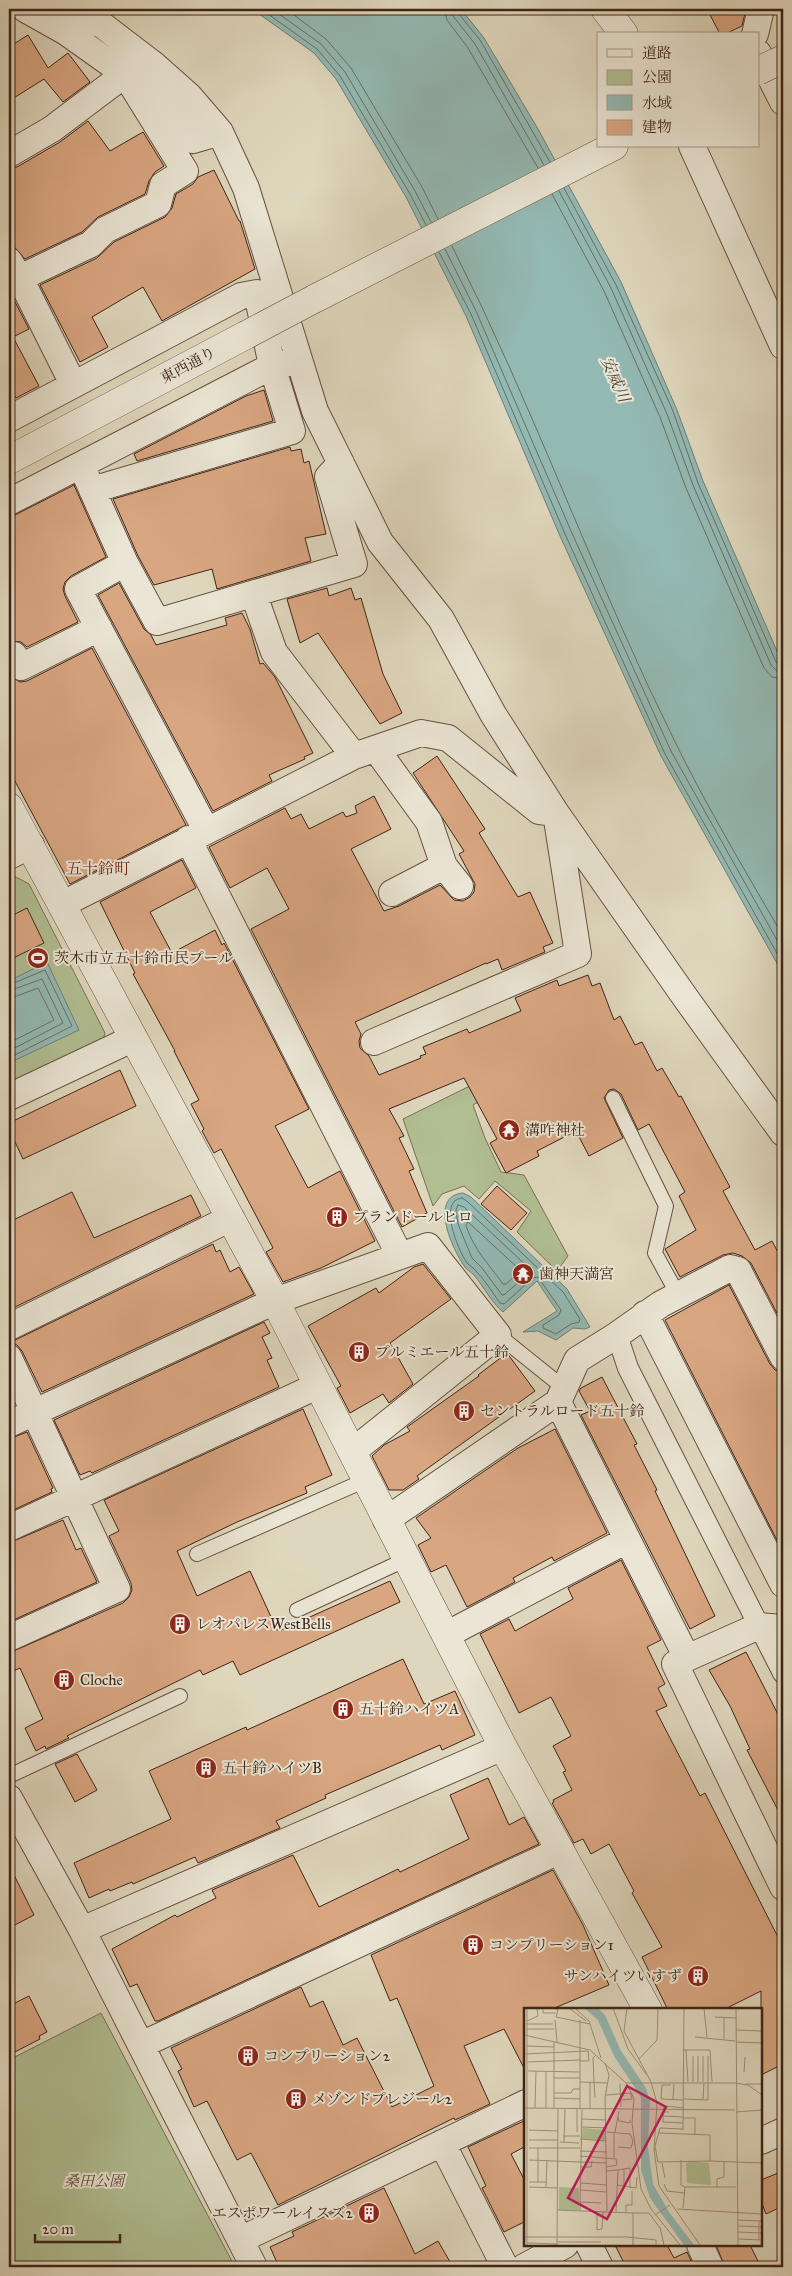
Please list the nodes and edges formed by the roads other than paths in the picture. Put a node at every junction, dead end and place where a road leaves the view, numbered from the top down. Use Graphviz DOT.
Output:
graph roads {
  1 [pos="25,9"];
  2 [pos="65,9"];
  3 [pos="605,9"];
  4 [pos="761,9"];
  5 [pos="622,32"];
  6 [pos="756,32"];
  7 [pos="760,56"];
  8 [pos="783,59"];
  9 [pos="760,71"];
  10 [pos="125,74"];
  11 [pos="783,102"];
  12 [pos="220,132"];
  13 [pos="610,148"];
  14 [pos="693,148"];
  15 [pos="9,154"];
  16 [pos="14,270"];
  17 [pos="783,346"];
  18 [pos="298,361"];
  19 [pos="272,366"];
  20 [pos="73,384"];
  21 [pos="9,419"];
  22 [pos="9,460"];
  23 [pos="341,463"];
  24 [pos="81,466"];
  25 [pos="92,490"];
  26 [pos="9,502"];
  27 [pos="125,563"];
  28 [pos="254,594"];
  29 [pos="99,628"];
  30 [pos="9,658"];
  31 [pos="365,753"];
  32 [pos="9,807"];
  33 [pos="556,813"];
  34 [pos="197,835"];
  35 [pos="20,850"];
  36 [pos="444,866"];
  37 [pos="460,886"];
  38 [pos="392,893"];
  39 [pos="63,904"];
  40 [pos="134,1038"];
  41 [pos="374,1042"];
  42 [pos="9,1097"];
  43 [pos="613,1098"];
  44 [pos="783,1133"];
  45 [pos="230,1218"];
  46 [pos="400,1256"];
  47 [pos="678,1295"];
  48 [pos="275,1301"];
  49 [pos="645,1314"];
  50 [pos="9,1327"];
  51 [pos="498,1335"];
  52 [pos="617,1335"];
  53 [pos="783,1357"];
  54 [pos="9,1358"];
  55 [pos="318,1386"];
  56 [pos="561,1395"];
  57 [pos="35,1412"];
  58 [pos="9,1424"];
  59 [pos="352,1452"];
  60 [pos="366,1480"];
  61 [pos="76,1498"];
  62 [pos="386,1520"];
  63 [pos="9,1528"];
  64 [pos="627,1540"];
  65 [pos="197,1554"];
  66 [pos="407,1559"];
  67 [pos="783,1584"];
  68 [pos="297,1610"];
  69 [pos="771,1627"];
  70 [pos="446,1635"];
  71 [pos="9,1638"];
  72 [pos="687,1658"];
  73 [pos="783,1673"];
  74 [pos="180,1696"];
  75 [pos="503,1747"];
  76 [pos="9,1776"];
  77 [pos="9,1798"];
  78 [pos="561,1850"];
  79 [pos="781,1879"];
  80 [pos="82,1930"];
  81 [pos="647,2008"];
  82 [pos="141,2044"];
  83 [pos="524,2104"];
  84 [pos="783,2131"];
  85 [pos="762,2141"];
  86 [pos="442,2143"];
  87 [pos="240,2240"];
  88 [pos="563,2246"];
  89 [pos="590,2246"];
  90 [pos="700,2246"];
  91 [pos="254,2267"];
  92 [pos="505,2267"];
  93 [pos="524,2267"];
  94 [pos="600,2267"];
  95 [pos="710,2267"];
  1 -- 10 [label="street"];
  2 -- 12 [label="street"];
  3 -- 5 [label="street"];
  4 -- 6 [label="street"];
  7 -- 11 [label="street"];
  8 -- 9 [label="street, bridge"];
  10 -- 12 [label="street"];
  10 -- 15 [label="street"];
  10 -- 16 [label="street"];
  12 -- 18 [label="street"];
  13 -- 22 [label="street, 東西通り, bridge"];
  14 -- 17 [label="street"];
  16 -- 20 [label="street"];
  18 -- 19 [label="street"];
  18 -- 23 [label="street"];
  19 -- 20 [label="street"];
  19 -- 24 [label="street"];
  19 -- 25 [label="street"];
  20 -- 21 [label="street"];
  23 -- 28 [label="street"];
  23 -- 33 [label="street"];
  24 -- 25 [label="street"];
  24 -- 26 [label="street"];
  25 -- 27 [label="street"];
  27 -- 28 [label="street"];
  27 -- 29 [label="street"];
  28 -- 31 [label="street"];
  29 -- 30 [label="street"];
  29 -- 34 [label="street"];
  31 -- 33 [label="street"];
  31 -- 34 [label="street"];
  31 -- 36 [label="street"];
  32 -- 35 [label="street"];
  33 -- 41 [label="street"];
  33 -- 44 [label="street"];
  34 -- 39 [label="street"];
  34 -- 46 [label="street"];
  35 -- 39 [label="street"];
  36 -- 37 [label="street"];
  36 -- 38 [label="street"];
  39 -- 40 [label="street"];
  40 -- 42 [label="street"];
  40 -- 45 [label="street"];
  43 -- 47 [label="lane"];
  45 -- 48 [label="street"];
  45 -- 50 [label="street"];
  46 -- 48 [label="street"];
  46 -- 51 [label="street"];
  47 -- 49 [label="street"];
  47 -- 53 [label="street"];
  48 -- 55 [label="street"];
  48 -- 57 [label="street"];
  49 -- 52 [label="street"];
  49 -- 67 [label="street"];
  51 -- 56 [label="lane"];
  51 -- 59 [label="street"];
  52 -- 56 [label="street"];
  52 -- 69 [label="street"];
  54 -- 57 [label="street"];
  55 -- 59 [label="street"];
  55 -- 61 [label="street"];
  56 -- 62 [label="street"];
  56 -- 64 [label="street"];
  57 -- 58 [label="street"];
  57 -- 61 [label="street"];
  59 -- 60 [label="street"];
  60 -- 62 [label="street"];
  60 -- 65 [label="lane"];
  61 -- 63 [label="street"];
  61 -- 71 [label="street"];
  62 -- 66 [label="street"];
  64 -- 70 [label="street"];
  64 -- 72 [label="street"];
  66 -- 68 [label="lane"];
  66 -- 70 [label="street"];
  69 -- 72 [label="street"];
  69 -- 73 [label="street"];
  70 -- 75 [label="street"];
  72 -- 79 [label="street"];
  74 -- 76 [label="lane"];
  75 -- 78 [label="street"];
  75 -- 80 [label="street"];
  77 -- 80 [label="street"];
  78 -- 81 [label="street"];
  78 -- 82 [label="street"];
  80 -- 82 [label="street"];
  82 -- 87 [label="street"];
  83 -- 86 [label="street"];
  84 -- 85 [label="street"];
  86 -- 87 [label="street"];
  86 -- 92 [label="street"];
  87 -- 91 [label="street"];
  88 -- 93 [label="street"];
  89 -- 94 [label="street"];
  90 -- 95 [label="street"];
}
